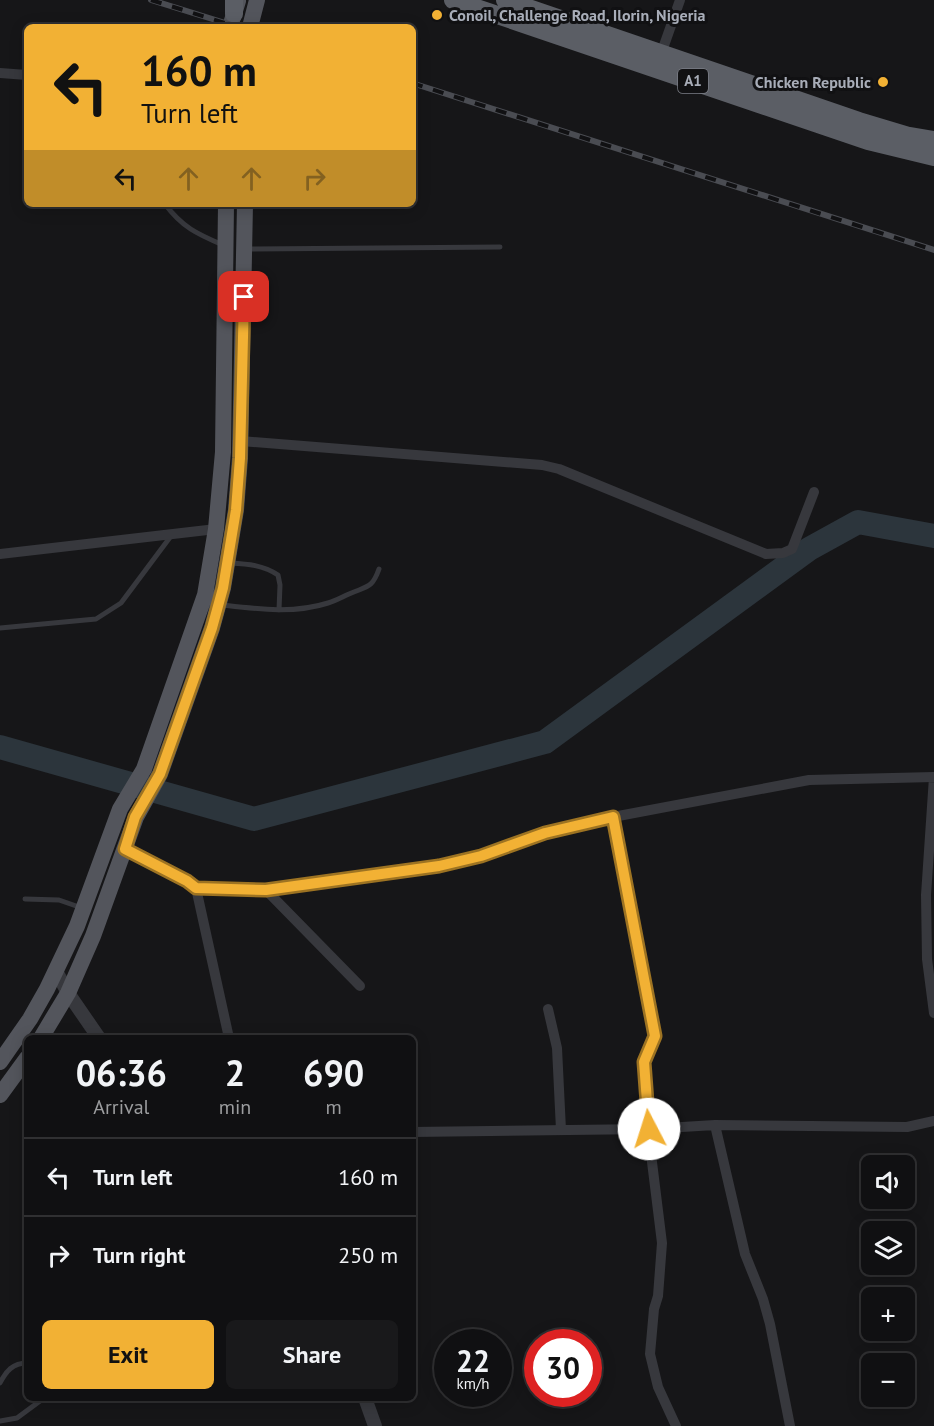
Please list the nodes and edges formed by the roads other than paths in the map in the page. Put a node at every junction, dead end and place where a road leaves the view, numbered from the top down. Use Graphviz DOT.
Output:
graph roads {
  1 [pos="257,0"];
  2 [pos="453,0"];
  3 [pos="504,0"];
  4 [pos="680,0"];
  5 [pos="251,24"];
  6 [pos="661,54"];
  7 [pos="0,73"];
  8 [pos="24,75"];
  9 [pos="934,140"];
  10 [pos="934,157"];
  11 [pos="167,207"];
  12 [pos="226,207"];
  13 [pos="245,207"];
  14 [pos="225,246"];
  15 [pos="500,247"];
  16 [pos="245,249"];
  17 [pos="241,441"];
  18 [pos="814,492"];
  19 [pos="216,529"];
  20 [pos="172,534"];
  21 [pos="0,554"];
  22 [pos="228,563"];
  23 [pos="379,569"];
  24 [pos="211,602"];
  25 [pos="279,610"];
  26 [pos="0,628"];
  27 [pos="934,777"];
  28 [pos="128,813"];
  29 [pos="613,817"];
  30 [pos="125,849"];
  31 [pos="196,888"];
  32 [pos="266,890"];
  33 [pos="25,899"];
  34 [pos="84,909"];
  35 [pos="56,971"];
  36 [pos="360,986"];
  37 [pos="68,993"];
  38 [pos="548,1009"];
  39 [pos="934,1013"];
  40 [pos="43,1035"];
  41 [pos="97,1035"];
  42 [pos="228,1035"];
  43 [pos="2,1056"];
  44 [pos="24,1062"];
  45 [pos="0,1095"];
  46 [pos="934,1121"];
  47 [pos="715,1125"];
  48 [pos="649,1129"];
  49 [pos="561,1130"];
  50 [pos="416,1132"];
  51 [pos="24,1363"];
  52 [pos="0,1383"];
  53 [pos="40,1401"];
  54 [pos="366,1401"];
  55 [pos="0,1421"];
  56 [pos="375,1426"];
  57 [pos="676,1426"];
  58 [pos="790,1426"];
  1 -- 5 [label="main road"];
  2 -- 10 [label="highway, A1"];
  3 -- 6 [label="highway, A1"];
  4 -- 6 [label="street"];
  6 -- 9 [label="highway, A1"];
  7 -- 8 [label="street"];
  11 -- 14 [label="lane"];
  12 -- 14 [label="main road"];
  13 -- 16 [label="main road"];
  14 -- 16 [label="lane"];
  14 -- 19 [label="main road"];
  15 -- 16 [label="lane"];
  16 -- 17 [label="main road"];
  17 -- 18 [label="street"];
  17 -- 22 [label="main road"];
  19 -- 20 [label="street"];
  19 -- 24 [label="main road"];
  20 -- 21 [label="street"];
  20 -- 26 [label="lane"];
  22 -- 24 [label="main road"];
  22 -- 25 [label="lane"];
  23 -- 25 [label="lane"];
  24 -- 25 [label="lane"];
  24 -- 28 [label="main road"];
  24 -- 28 [label="main road"];
  27 -- 29 [label="street"];
  27 -- 39 [label="street"];
  28 -- 30 [label="main road"];
  28 -- 34 [label="main road"];
  29 -- 32 [label="street"];
  29 -- 48 [label="street"];
  30 -- 31 [label="street"];
  30 -- 37 [label="main road"];
  31 -- 32 [label="street"];
  31 -- 42 [label="street"];
  32 -- 36 [label="street"];
  33 -- 34 [label="lane"];
  34 -- 35 [label="main road"];
  35 -- 37 [label="street"];
  35 -- 43 [label="main road"];
  37 -- 40 [label="main road"];
  37 -- 41 [label="street"];
  38 -- 49 [label="street"];
  44 -- 45 [label="main road"];
  46 -- 47 [label="street"];
  47 -- 48 [label="street"];
  47 -- 58 [label="street"];
  48 -- 49 [label="street"];
  48 -- 57 [label="street"];
  49 -- 50 [label="street"];
  51 -- 52 [label="lane"];
  53 -- 55 [label="lane"];
  54 -- 56 [label="street"];
}
